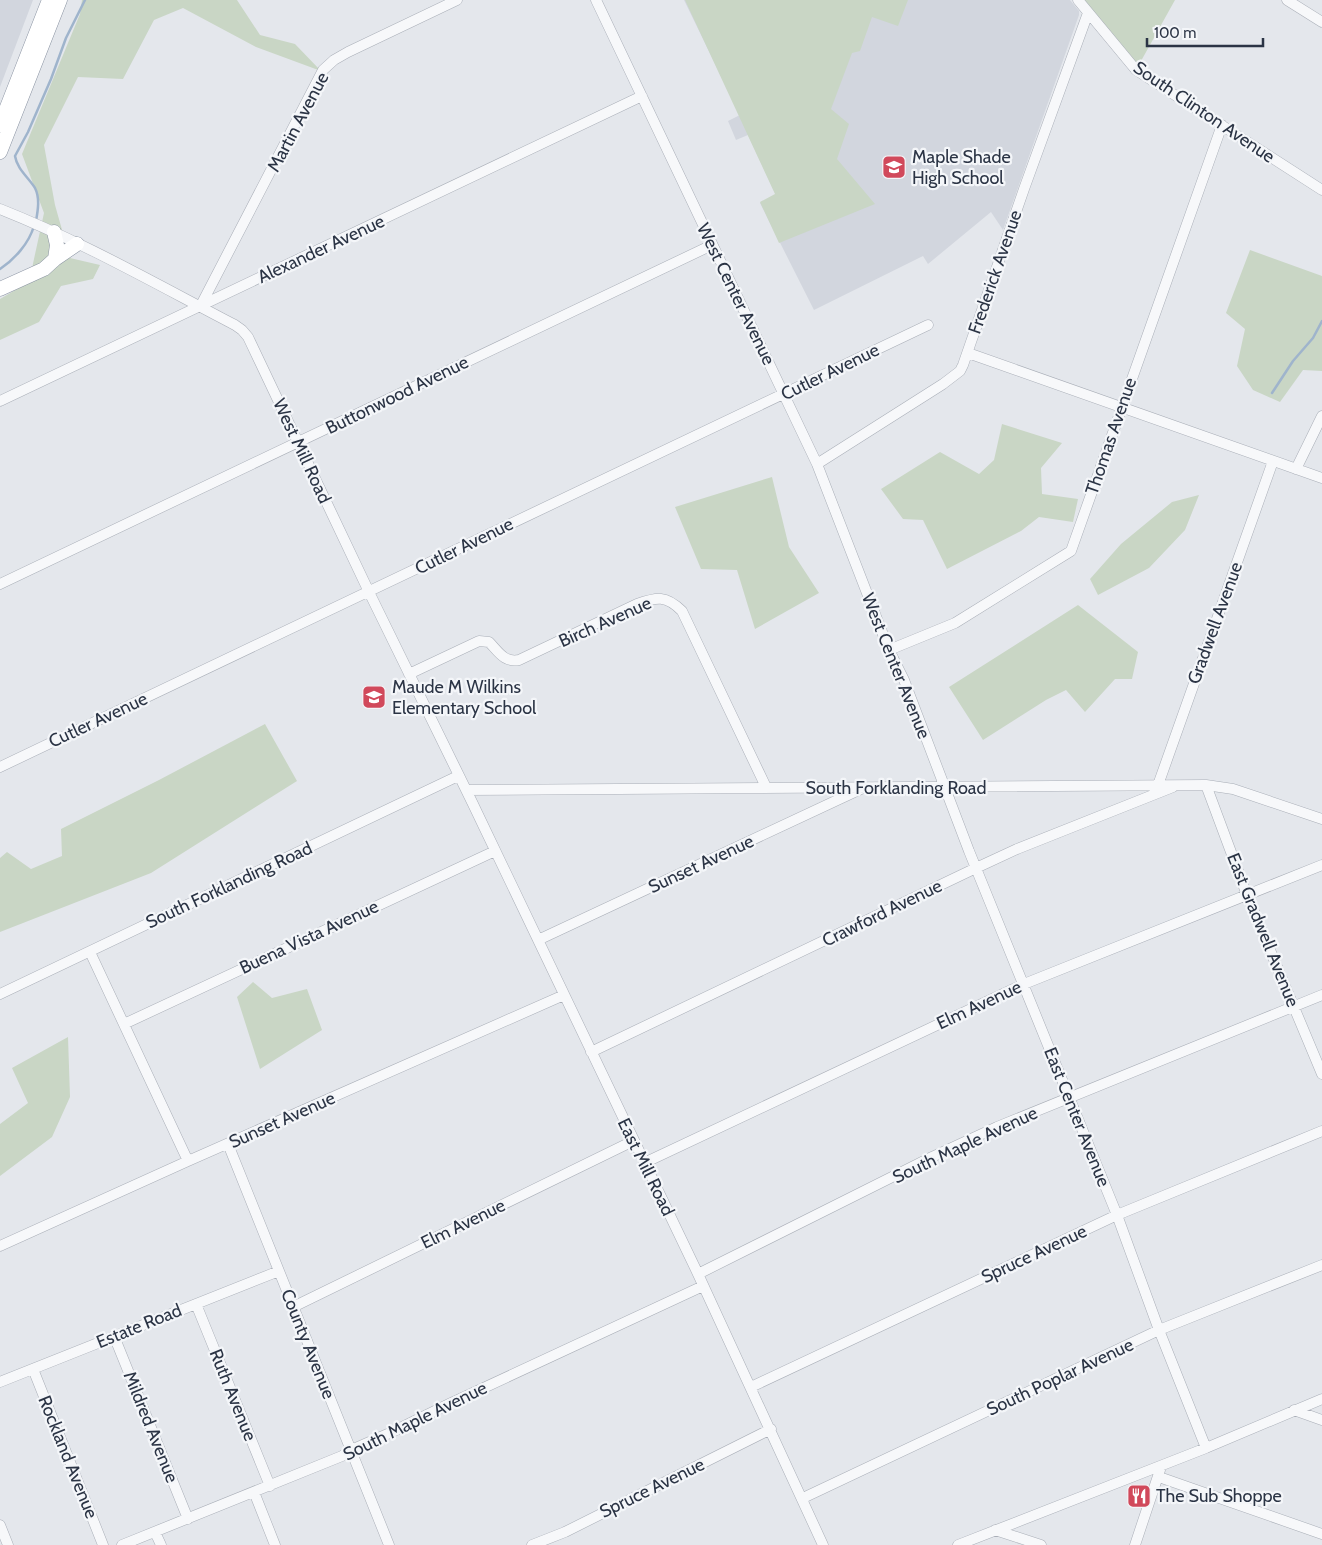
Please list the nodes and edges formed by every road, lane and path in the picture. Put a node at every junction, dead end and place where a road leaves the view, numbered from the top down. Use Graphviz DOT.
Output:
graph roads {
  1 [pos="49,0"];
  2 [pos="60,0"];
  3 [pos="457,0"];
  4 [pos="596,0"];
  5 [pos="1078,0"];
  6 [pos="1288,0"];
  7 [pos="1088,13"];
  8 [pos="1322,22"];
  9 [pos="642,96"];
  10 [pos="10,99"];
  11 [pos="0,111"];
  12 [pos="0,125"];
  13 [pos="1222,125"];
  14 [pos="0,152"];
  15 [pos="1322,190"];
  16 [pos="0,209"];
  17 [pos="54,232"];
  18 [pos="77,244"];
  19 [pos="712,245"];
  20 [pos="55,259"];
  21 [pos="0,289"];
  22 [pos="200,307"];
  23 [pos="928,325"];
  24 [pos="968,353"];
  25 [pos="784,394"];
  26 [pos="0,401"];
  27 [pos="1121,407"];
  28 [pos="1322,416"];
  29 [pos="298,443"];
  30 [pos="1273,461"];
  31 [pos="817,464"];
  32 [pos="1296,469"];
  33 [pos="1322,478"];
  34 [pos="0,584"];
  35 [pos="369,592"];
  36 [pos="889,650"];
  37 [pos="408,674"];
  38 [pos="0,766"];
  39 [pos="458,776"];
  40 [pos="1158,785"];
  41 [pos="1179,785"];
  42 [pos="1206,785"];
  43 [pos="766,787"];
  44 [pos="944,787"];
  45 [pos="864,788"];
  46 [pos="466,790"];
  47 [pos="1322,818"];
  48 [pos="495,851"];
  49 [pos="1322,864"];
  50 [pos="976,868"];
  51 [pos="1247,895"];
  52 [pos="538,940"];
  53 [pos="90,952"];
  54 [pos="1024,984"];
  55 [pos="0,994"];
  56 [pos="564,995"];
  57 [pos="1322,995"];
  58 [pos="1294,1008"];
  59 [pos="124,1024"];
  60 [pos="591,1052"];
  61 [pos="1322,1074"];
  62 [pos="1069,1099"];
  63 [pos="1322,1131"];
  64 [pos="633,1141"];
  65 [pos="228,1144"];
  66 [pos="188,1161"];
  67 [pos="644,1163"];
  68 [pos="1117,1215"];
  69 [pos="0,1246"];
  70 [pos="1322,1265"];
  71 [pos="278,1270"];
  72 [pos="698,1274"];
  73 [pos="703,1286"];
  74 [pos="196,1304"];
  75 [pos="294,1307"];
  76 [pos="1159,1330"];
  77 [pos="114,1336"];
  78 [pos="33,1369"];
  79 [pos="0,1382"];
  80 [pos="751,1387"];
  81 [pos="1322,1399"];
  82 [pos="1294,1410"];
  83 [pos="1322,1420"];
  84 [pos="771,1429"];
  85 [pos="1206,1448"];
  86 [pos="351,1450"];
  87 [pos="1162,1465"];
  88 [pos="1159,1477"];
  89 [pos="270,1486"];
  90 [pos="254,1492"];
  91 [pos="803,1498"];
  92 [pos="188,1518"];
  93 [pos="0,1525"];
  94 [pos="995,1530"];
  95 [pos="155,1532"];
  96 [pos="1322,1534"];
  97 [pos="8,1545"];
  98 [pos="103,1545"];
  99 [pos="122,1545"];
  100 [pos="161,1545"];
  101 [pos="275,1545"];
  102 [pos="389,1545"];
  103 [pos="532,1545"];
  104 [pos="823,1545"];
  105 [pos="958,1545"];
  106 [pos="1041,1545"];
  107 [pos="1135,1545"];
  1 -- 10 [label="highway"];
  2 -- 14 [label="highway"];
  3 -- 22 [label="street, Martin Avenue"];
  4 -- 9 [label="street, West Center Avenue"];
  5 -- 7 [label="street, South Clinton Avenue"];
  6 -- 8 [label="street"];
  7 -- 13 [label="street, South Clinton Avenue"];
  7 -- 24 [label="street, Frederick Avenue"];
  9 -- 19 [label="street, West Center Avenue"];
  9 -- 22 [label="street, Alexander Avenue"];
  10 -- 11 [label="highway"];
  10 -- 12 [label="highway"];
  13 -- 15 [label="street, South Clinton Avenue"];
  13 -- 27 [label="street, Thomas Avenue"];
  16 -- 17 [label="street, West Mill Road"];
  17 -- 18 [label="street, West Mill Road"];
  17 -- 20 [label="highway"];
  18 -- 20 [label="highway"];
  18 -- 22 [label="street, West Mill Road"];
  19 -- 25 [label="street, West Center Avenue"];
  19 -- 29 [label="street, Buttonwood Avenue"];
  20 -- 21 [label="highway"];
  22 -- 26 [label="street, Alexander Avenue"];
  22 -- 29 [label="street, West Mill Road"];
  23 -- 25 [label="street, Cutler Avenue"];
  24 -- 27 [label="street"];
  24 -- 31 [label="street, Frederick Avenue"];
  25 -- 31 [label="street, West Center Avenue"];
  25 -- 35 [label="street, Cutler Avenue"];
  27 -- 30 [label="street"];
  27 -- 36 [label="street, Thomas Avenue"];
  28 -- 32 [label="street"];
  29 -- 34 [label="street, Buttonwood Avenue"];
  29 -- 35 [label="street, West Mill Road"];
  30 -- 32 [label="street"];
  30 -- 40 [label="street, Gradwell Avenue"];
  31 -- 36 [label="street, West Center Avenue"];
  32 -- 33 [label="street"];
  35 -- 37 [label="street, West Mill Road"];
  35 -- 38 [label="street, Cutler Avenue"];
  36 -- 44 [label="street, West Center Avenue"];
  37 -- 39 [label="street, West Mill Road"];
  37 -- 43 [label="street, Birch Avenue"];
  39 -- 46 [label="street, West Mill Road"];
  39 -- 53 [label="street, South Forklanding Road"];
  40 -- 41 [label="street, South Forklanding Road"];
  40 -- 44 [label="street, South Forklanding Road"];
  41 -- 42 [label="street, South Forklanding Road"];
  41 -- 50 [label="street, Crawford Avenue"];
  42 -- 47 [label="street, South Forklanding Road"];
  42 -- 51 [label="street, East Gradwell Avenue"];
  43 -- 45 [label="street, South Forklanding Road"];
  43 -- 46 [label="street, South Forklanding Road"];
  44 -- 45 [label="street, South Forklanding Road"];
  44 -- 50 [label="street, East Center Avenue"];
  45 -- 52 [label="street, Sunset Avenue"];
  46 -- 48 [label="street, East Mill Road"];
  48 -- 52 [label="street, East Mill Road"];
  48 -- 59 [label="street, Buena Vista Avenue"];
  49 -- 51 [label="street, Elm Avenue"];
  50 -- 54 [label="street, East Center Avenue"];
  50 -- 60 [label="street, Crawford Avenue"];
  51 -- 54 [label="street, Elm Avenue"];
  51 -- 58 [label="street, East Gradwell Avenue"];
  52 -- 56 [label="street, East Mill Road"];
  53 -- 55 [label="street, South Forklanding Road"];
  53 -- 59 [label="street"];
  54 -- 62 [label="street, East Center Avenue"];
  54 -- 67 [label="street, Elm Avenue"];
  56 -- 60 [label="street, East Mill Road"];
  56 -- 65 [label="street, Sunset Avenue"];
  57 -- 58 [label="street, South Maple Avenue"];
  58 -- 61 [label="street, East Gradwell Avenue"];
  58 -- 62 [label="street, South Maple Avenue"];
  59 -- 66 [label="street"];
  60 -- 64 [label="street, East Mill Road"];
  62 -- 68 [label="street, East Center Avenue"];
  62 -- 72 [label="street, South Maple Avenue"];
  63 -- 68 [label="street, Spruce Avenue"];
  64 -- 67 [label="street, East Mill Road"];
  64 -- 75 [label="street, Elm Avenue"];
  65 -- 66 [label="street, Sunset Avenue"];
  65 -- 71 [label="street, County Avenue"];
  66 -- 69 [label="street, Sunset Avenue"];
  67 -- 72 [label="street, East Mill Road"];
  68 -- 76 [label="street, East Center Avenue"];
  68 -- 80 [label="street, Spruce Avenue"];
  70 -- 76 [label="street, South Poplar Avenue"];
  71 -- 74 [label="street, Estate Road"];
  71 -- 75 [label="street, County Avenue"];
  72 -- 73 [label="street, East Mill Road"];
  73 -- 80 [label="street, East Mill Road"];
  73 -- 86 [label="street, South Maple Avenue"];
  74 -- 77 [label="street, Estate Road"];
  74 -- 89 [label="street, Ruth Avenue"];
  75 -- 86 [label="street, County Avenue"];
  76 -- 85 [label="street, East Center Avenue"];
  76 -- 91 [label="street, South Poplar Avenue"];
  77 -- 78 [label="street, Estate Road"];
  77 -- 92 [label="street, Mildred Avenue"];
  78 -- 79 [label="street, Estate Road"];
  78 -- 98 [label="street, Rockland Avenue"];
  80 -- 84 [label="street, East Mill Road"];
  81 -- 82 [label="street"];
  82 -- 83 [label="street"];
  82 -- 85 [label="street"];
  84 -- 91 [label="street, East Mill Road"];
  84 -- 103 [label="street, Spruce Avenue"];
  85 -- 87 [label="street"];
  86 -- 89 [label="street, South Maple Avenue"];
  86 -- 102 [label="street, County Avenue"];
  87 -- 88 [label="street"];
  87 -- 94 [label="street"];
  88 -- 96 [label="street"];
  88 -- 107 [label="street"];
  89 -- 90 [label="street, South Maple Avenue"];
  90 -- 92 [label="street, South Maple Avenue"];
  90 -- 101 [label="street"];
  91 -- 104 [label="street, East Mill Road"];
  92 -- 95 [label="street, South Maple Avenue"];
  93 -- 97 [label="street"];
  94 -- 105 [label="street"];
  94 -- 106 [label="street"];
  95 -- 99 [label="street, South Maple Avenue"];
  95 -- 100 [label="street"];
}
